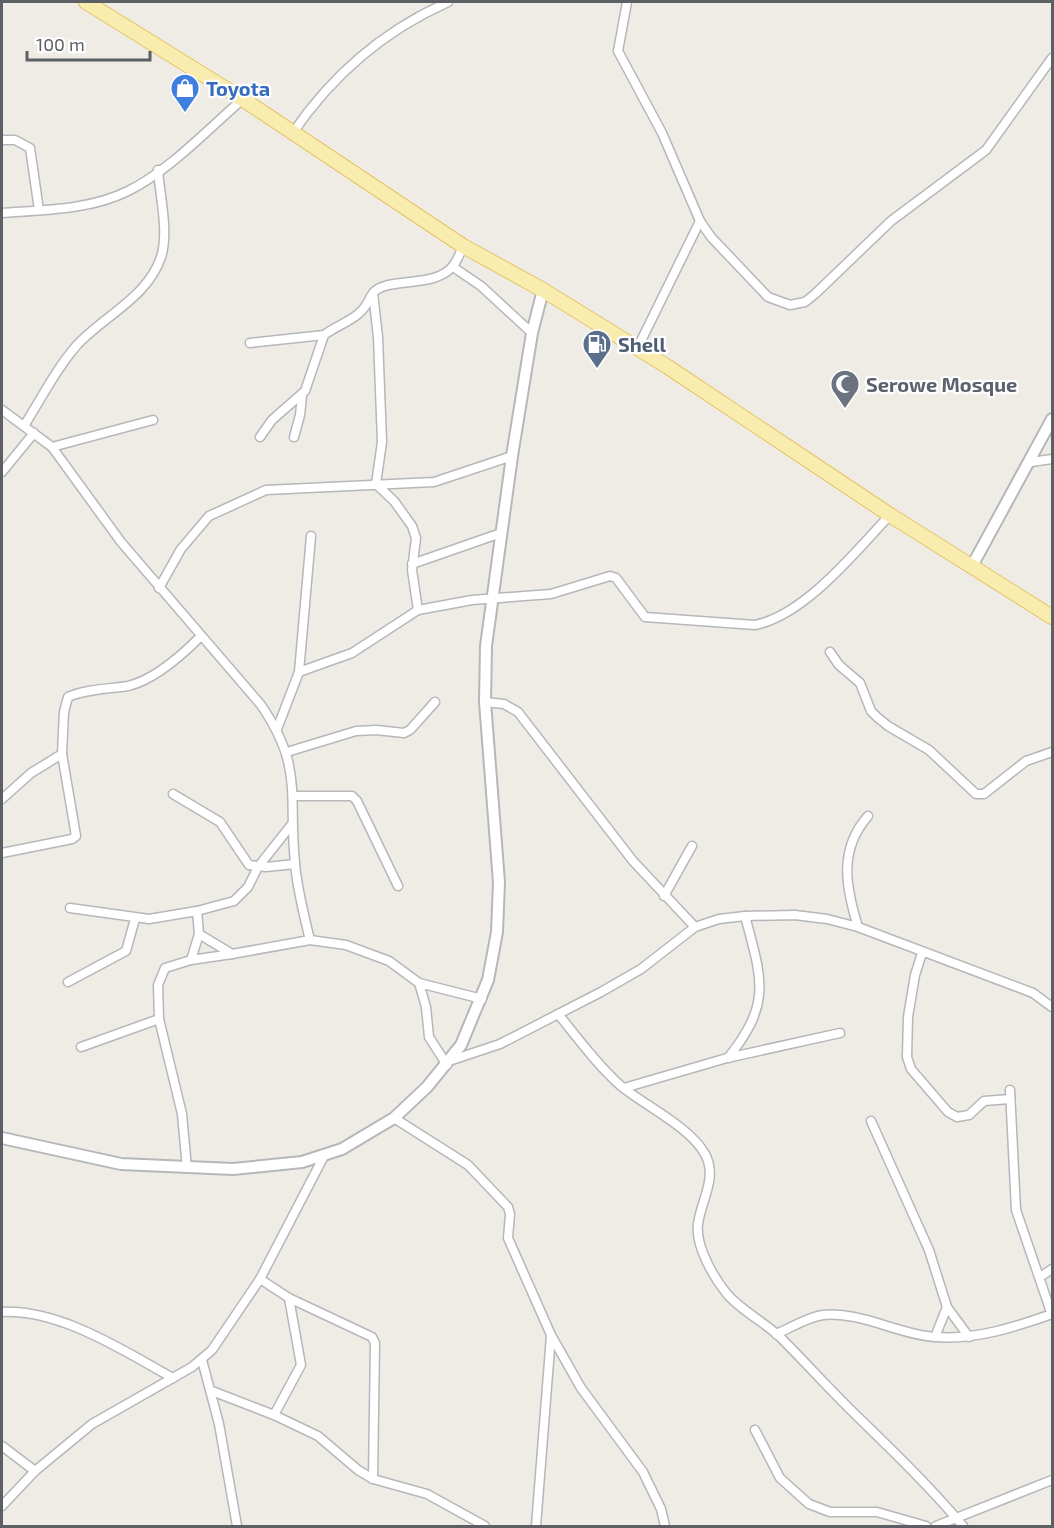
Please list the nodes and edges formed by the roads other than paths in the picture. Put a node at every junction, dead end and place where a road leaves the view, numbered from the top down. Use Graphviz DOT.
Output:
graph roads {
  1 [pos="86,2"];
  2 [pos="448,2"];
  3 [pos="627,2"];
  4 [pos="1053,58"];
  5 [pos="243,99"];
  6 [pos="292,134"];
  7 [pos="2,140"];
  8 [pos="158,170"];
  9 [pos="39,210"];
  10 [pos="2,213"];
  11 [pos="700,221"];
  12 [pos="463,246"];
  13 [pos="453,267"];
  14 [pos="543,290"];
  15 [pos="372,293"];
  16 [pos="532,333"];
  17 [pos="324,335"];
  18 [pos="250,343"];
  19 [pos="637,349"];
  20 [pos="302,396"];
  21 [pos="2,410"];
  22 [pos="1053,419"];
  23 [pos="153,420"];
  24 [pos="24,426"];
  25 [pos="34,433"];
  26 [pos="261,437"];
  27 [pos="294,437"];
  28 [pos="52,447"];
  29 [pos="512,456"];
  30 [pos="1053,459"];
  31 [pos="1031,462"];
  32 [pos="2,472"];
  33 [pos="376,484"];
  34 [pos="890,515"];
  35 [pos="501,533"];
  36 [pos="311,536"];
  37 [pos="412,564"];
  38 [pos="972,566"];
  39 [pos="159,588"];
  40 [pos="491,599"];
  41 [pos="418,610"];
  42 [pos="1053,617"];
  43 [pos="200,636"];
  44 [pos="830,652"];
  45 [pos="299,672"];
  46 [pos="435,702"];
  47 [pos="485,702"];
  48 [pos="277,729"];
  49 [pos="287,752"];
  50 [pos="1053,752"];
  51 [pos="62,754"];
  52 [pos="173,794"];
  53 [pos="293,796"];
  54 [pos="2,799"];
  55 [pos="868,816"];
  56 [pos="292,824"];
  57 [pos="692,846"];
  58 [pos="2,853"];
  59 [pos="295,864"];
  60 [pos="258,867"];
  61 [pos="398,886"];
  62 [pos="664,896"];
  63 [pos="70,908"];
  64 [pos="197,911"];
  65 [pos="745,916"];
  66 [pos="135,919"];
  67 [pos="695,927"];
  68 [pos="858,927"];
  69 [pos="199,934"];
  70 [pos="310,940"];
  71 [pos="922,953"];
  72 [pos="232,954"];
  73 [pos="191,960"];
  74 [pos="68,982"];
  75 [pos="419,983"];
  76 [pos="482,999"];
  77 [pos="1053,1007"];
  78 [pos="558,1014"];
  79 [pos="159,1019"];
  80 [pos="840,1033"];
  81 [pos="81,1047"];
  82 [pos="727,1058"];
  83 [pos="449,1062"];
  84 [pos="624,1088"];
  85 [pos="394,1118"];
  86 [pos="872,1121"];
  87 [pos="2,1138"];
  88 [pos="324,1156"];
  89 [pos="187,1168"];
  90 [pos="1053,1269"];
  91 [pos="1040,1277"];
  92 [pos="260,1279"];
  93 [pos="289,1298"];
  94 [pos="947,1307"];
  95 [pos="2,1311"];
  96 [pos="1052,1314"];
  97 [pos="776,1334"];
  98 [pos="551,1335"];
  99 [pos="969,1336"];
  100 [pos="934,1337"];
  101 [pos="202,1360"];
  102 [pos="173,1378"];
  103 [pos="212,1392"];
  104 [pos="274,1415"];
  105 [pos="755,1430"];
  106 [pos="2,1446"];
  107 [pos="35,1471"];
  108 [pos="373,1479"];
  109 [pos="1053,1480"];
  110 [pos="2,1506"];
  111 [pos="956,1518"];
  112 [pos="941,1526"];
  113 [pos="237,1527"];
  114 [pos="485,1527"];
  115 [pos="536,1527"];
  116 [pos="665,1527"];
  117 [pos="926,1527"];
  118 [pos="963,1527"];
  1 -- 5 [label="main road"];
  2 -- 6 [label="street"];
  3 -- 11 [label="street"];
  4 -- 11 [label="street"];
  5 -- 6 [label="main road"];
  5 -- 8 [label="street"];
  6 -- 12 [label="main road"];
  7 -- 9 [label="street"];
  8 -- 9 [label="street"];
  8 -- 24 [label="street"];
  9 -- 10 [label="street"];
  11 -- 19 [label="street"];
  12 -- 13 [label="street"];
  12 -- 14 [label="main road"];
  13 -- 15 [label="street"];
  13 -- 16 [label="street"];
  14 -- 16 [label="street"];
  14 -- 19 [label="main road"];
  15 -- 17 [label="street"];
  15 -- 33 [label="street"];
  16 -- 29 [label="street"];
  17 -- 18 [label="street"];
  17 -- 20 [label="street"];
  19 -- 34 [label="main road"];
  20 -- 26 [label="street"];
  20 -- 27 [label="street"];
  21 -- 24 [label="street"];
  22 -- 31 [label="street"];
  23 -- 28 [label="street"];
  24 -- 25 [label="street"];
  25 -- 28 [label="street"];
  25 -- 32 [label="street"];
  28 -- 39 [label="street"];
  29 -- 33 [label="street"];
  29 -- 35 [label="street"];
  30 -- 31 [label="street"];
  31 -- 38 [label="street"];
  33 -- 37 [label="street"];
  33 -- 39 [label="street"];
  34 -- 38 [label="main road"];
  34 -- 40 [label="street"];
  35 -- 37 [label="street"];
  35 -- 40 [label="street"];
  36 -- 45 [label="street"];
  37 -- 41 [label="street"];
  38 -- 42 [label="main road"];
  39 -- 43 [label="street"];
  40 -- 41 [label="street"];
  40 -- 47 [label="street"];
  41 -- 45 [label="street"];
  43 -- 48 [label="street"];
  43 -- 51 [label="street"];
  44 -- 50 [label="street"];
  45 -- 48 [label="street"];
  46 -- 49 [label="street"];
  47 -- 62 [label="street"];
  47 -- 76 [label="street"];
  48 -- 49 [label="street"];
  49 -- 53 [label="street"];
  51 -- 54 [label="street"];
  51 -- 58 [label="street"];
  52 -- 60 [label="street"];
  53 -- 56 [label="street"];
  53 -- 61 [label="street"];
  55 -- 68 [label="street"];
  56 -- 59 [label="street"];
  56 -- 60 [label="street"];
  57 -- 62 [label="street"];
  59 -- 60 [label="street"];
  59 -- 70 [label="street"];
  60 -- 64 [label="street"];
  62 -- 67 [label="street"];
  63 -- 66 [label="street"];
  64 -- 66 [label="street"];
  64 -- 69 [label="street"];
  65 -- 67 [label="street"];
  65 -- 68 [label="street"];
  65 -- 82 [label="street"];
  66 -- 74 [label="street"];
  67 -- 78 [label="street"];
  68 -- 71 [label="street"];
  69 -- 72 [label="street"];
  69 -- 73 [label="street"];
  70 -- 72 [label="street"];
  70 -- 75 [label="street"];
  71 -- 77 [label="street"];
  71 -- 91 [label="street"];
  72 -- 73 [label="street"];
  73 -- 79 [label="street"];
  75 -- 76 [label="street"];
  75 -- 83 [label="street"];
  76 -- 83 [label="street"];
  78 -- 83 [label="street"];
  78 -- 84 [label="street"];
  79 -- 81 [label="street"];
  79 -- 89 [label="street"];
  80 -- 82 [label="street"];
  82 -- 84 [label="street"];
  83 -- 85 [label="street"];
  84 -- 97 [label="street"];
  85 -- 88 [label="street"];
  85 -- 98 [label="street"];
  86 -- 94 [label="street"];
  87 -- 89 [label="street"];
  88 -- 89 [label="street"];
  88 -- 92 [label="street"];
  90 -- 91 [label="street"];
  91 -- 96 [label="street"];
  92 -- 93 [label="street"];
  92 -- 101 [label="street"];
  93 -- 104 [label="street"];
  93 -- 108 [label="street"];
  94 -- 99 [label="street"];
  94 -- 100 [label="street"];
  95 -- 102 [label="street"];
  96 -- 99 [label="street"];
  97 -- 100 [label="street"];
  97 -- 111 [label="street"];
  98 -- 115 [label="street"];
  98 -- 116 [label="street"];
  99 -- 100 [label="street"];
  101 -- 102 [label="street"];
  101 -- 103 [label="street"];
  102 -- 107 [label="street"];
  103 -- 104 [label="street"];
  103 -- 113 [label="street"];
  104 -- 108 [label="street"];
  105 -- 117 [label="street"];
  106 -- 107 [label="street"];
  107 -- 110 [label="street"];
  108 -- 114 [label="street"];
  109 -- 111 [label="street"];
  111 -- 112 [label="street"];
  111 -- 118 [label="street"];
}
